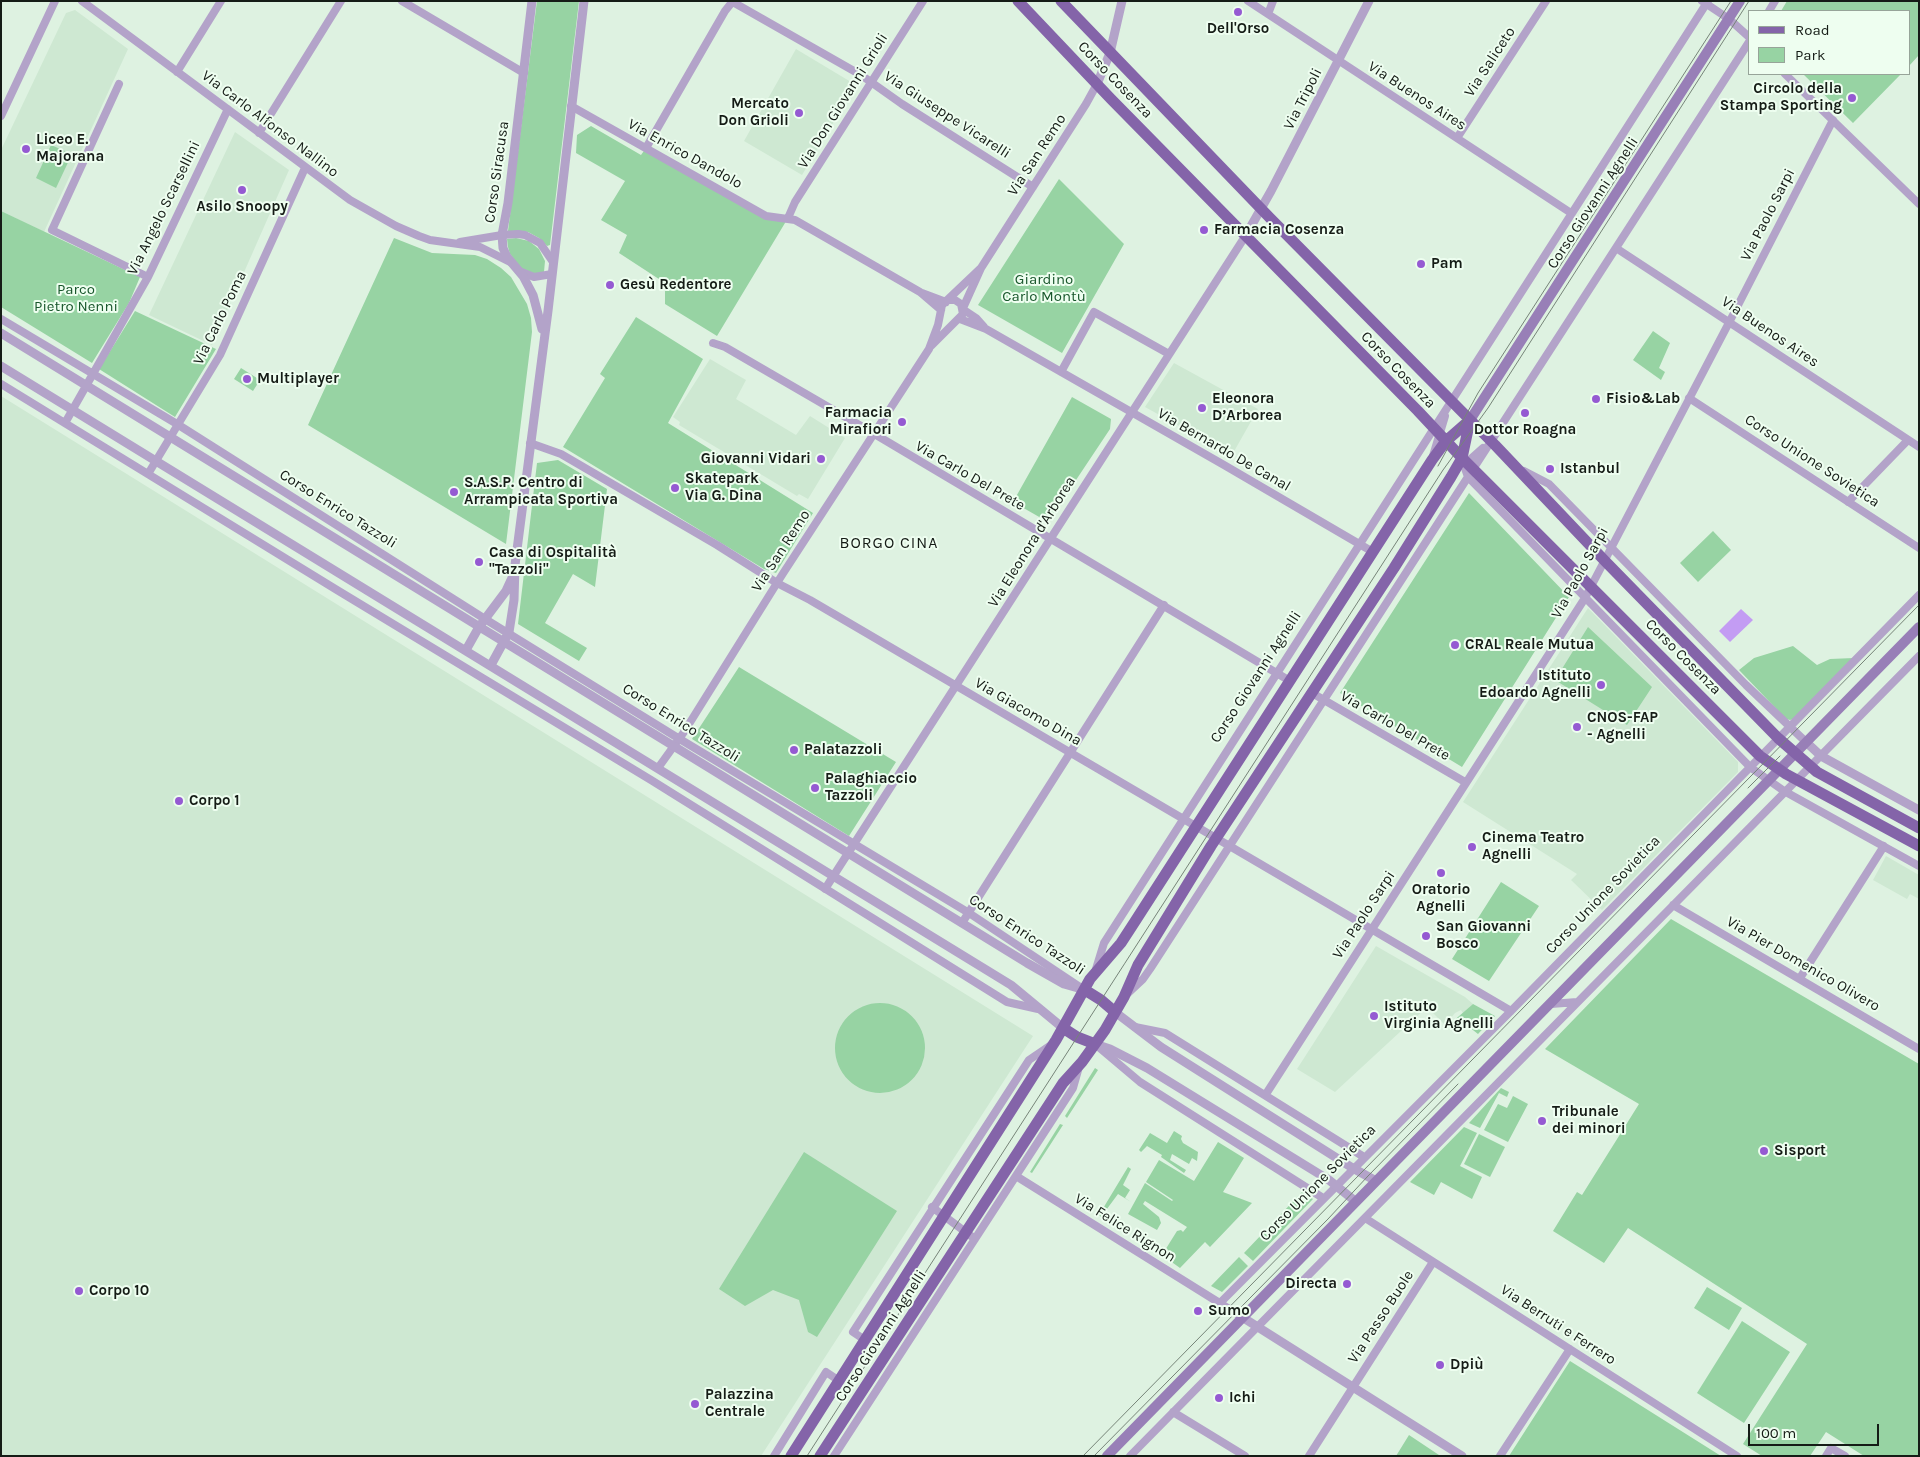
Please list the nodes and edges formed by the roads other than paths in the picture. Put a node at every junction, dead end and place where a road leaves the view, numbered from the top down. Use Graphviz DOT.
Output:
graph roads {
  1 [pos="55,1"];
  2 [pos="82,1"];
  3 [pos="222,1"];
  4 [pos="341,1"];
  5 [pos="402,1"];
  6 [pos="532,1"];
  7 [pos="584,1"];
  8 [pos="732,1"];
  9 [pos="924,1"];
  10 [pos="1018,1"];
  11 [pos="1061,1"];
  12 [pos="1122,1"];
  13 [pos="1248,1"];
  14 [pos="1273,1"];
  15 [pos="1369,1"];
  16 [pos="1546,1"];
  17 [pos="1740,1"];
  18 [pos="1705,2"];
  19 [pos="1268,14"];
  20 [pos="1729,19"];
  21 [pos="1748,37"];
  22 [pos="1748,44"];
  23 [pos="1110,53"];
  24 [pos="1338,60"];
  25 [pos="177,72"];
  26 [pos="524,73"];
  27 [pos="1786,75"];
  28 [pos="871,82"];
  29 [pos="120,84"];
  30 [pos="1097,84"];
  31 [pos="571,106"];
  32 [pos="228,109"];
  33 [pos="1,116"];
  34 [pos="1833,120"];
  35 [pos="259,133"];
  36 [pos="1457,138"];
  37 [pos="646,148"];
  38 [pos="305,168"];
  39 [pos="1033,186"];
  40 [pos="1919,204"];
  41 [pos="1261,209"];
  42 [pos="1571,214"];
  43 [pos="788,218"];
  44 [pos="502,235"];
  45 [pos="1246,235"];
  46 [pos="454,243"];
  47 [pos="1616,248"];
  48 [pos="553,262"];
  49 [pos="511,263"];
  50 [pos="981,268"];
  51 [pos="519,271"];
  52 [pos="552,274"];
  53 [pos="148,277"];
  54 [pos="920,292"];
  55 [pos="947,301"];
  56 [pos="963,309"];
  57 [pos="941,312"];
  58 [pos="1,319"];
  59 [pos="959,320"];
  60 [pos="1730,321"];
  61 [pos="986,329"];
  62 [pos="1,333"];
  63 [pos="543,336"];
  64 [pos="713,343"];
  65 [pos="929,349"];
  66 [pos="1169,354"];
  67 [pos="1,366"];
  68 [pos="1061,372"];
  69 [pos="93,374"];
  70 [pos="1,384"];
  71 [pos="86,385"];
  72 [pos="1689,398"];
  73 [pos="1451,400"];
  74 [pos="72,409"];
  75 [pos="1131,412"];
  76 [pos="1470,420"];
  77 [pos="65,423"];
  78 [pos="177,424"];
  79 [pos="874,434"];
  80 [pos="1439,434"];
  81 [pos="170,437"];
  82 [pos="1491,440"];
  83 [pos="1908,440"];
  84 [pos="530,442"];
  85 [pos="1919,447"];
  86 [pos="156,461"];
  87 [pos="1467,466"];
  88 [pos="1517,468"];
  89 [pos="148,474"];
  90 [pos="1848,502"];
  91 [pos="1051,538"];
  92 [pos="1359,544"];
  93 [pos="1610,548"];
  94 [pos="1919,548"];
  95 [pos="1373,552"];
  96 [pos="1604,560"];
  97 [pos="1394,568"];
  98 [pos="1404,575"];
  99 [pos="514,576"];
  100 [pos="777,583"];
  101 [pos="1591,586"];
  102 [pos="1919,595"];
  103 [pos="1584,598"];
  104 [pos="1164,605"];
  105 [pos="485,619"];
  106 [pos="479,627"];
  107 [pos="1919,627"];
  108 [pos="509,632"];
  109 [pos="504,642"];
  110 [pos="466,650"];
  111 [pos="1919,656"];
  112 [pos="1915,664"];
  113 [pos="491,665"];
  114 [pos="1277,672"];
  115 [pos="483,678"];
  116 [pos="1290,681"];
  117 [pos="956,686"];
  118 [pos="1312,693"];
  119 [pos="1323,699"];
  120 [pos="1790,726"];
  121 [pos="1778,738"];
  122 [pos="676,742"];
  123 [pos="1806,742"];
  124 [pos="1070,753"];
  125 [pos="1794,754"];
  126 [pos="1760,756"];
  127 [pos="1821,756"];
  128 [pos="1810,766"];
  129 [pos="1750,767"];
  130 [pos="658,768"];
  131 [pos="1779,770"];
  132 [pos="1796,779"];
  133 [pos="1769,780"];
  134 [pos="1465,782"];
  135 [pos="1784,790"];
  136 [pos="1919,810"];
  137 [pos="1183,819"];
  138 [pos="1196,826"];
  139 [pos="1919,828"];
  140 [pos="1217,838"];
  141 [pos="854,844"];
  142 [pos="1230,846"];
  143 [pos="1884,846"];
  144 [pos="1919,846"];
  145 [pos="848,853"];
  146 [pos="1919,866"];
  147 [pos="833,877"];
  148 [pos="825,889"];
  149 [pos="1673,904"];
  150 [pos="968,913"];
  151 [pos="962,923"];
  152 [pos="1372,929"];
  153 [pos="1094,974"];
  154 [pos="1800,978"];
  155 [pos="1085,990"];
  156 [pos="1124,997"];
  157 [pos="1577,1002"];
  158 [pos="1551,1004"];
  159 [pos="1038,1009"];
  160 [pos="1511,1011"];
  161 [pos="1115,1012"];
  162 [pos="1134,1027"];
  163 [pos="1063,1028"];
  164 [pos="1054,1042"];
  165 [pos="1095,1044"];
  166 [pos="1919,1048"];
  167 [pos="1080,1064"];
  168 [pos="1266,1094"];
  169 [pos="1364,1157"];
  170 [pos="1353,1168"];
  171 [pos="1016,1176"];
  172 [pos="1376,1181"];
  173 [pos="1336,1185"];
  174 [pos="1389,1193"];
  175 [pos="1323,1198"];
  176 [pos="1355,1201"];
  177 [pos="932,1208"];
  178 [pos="945,1216"];
  179 [pos="1364,1218"];
  180 [pos="970,1236"];
  181 [pos="1433,1262"];
  182 [pos="1220,1304"];
  183 [pos="1242,1317"];
  184 [pos="1256,1326"];
  185 [pos="865,1340"];
  186 [pos="1570,1349"];
  187 [pos="838,1380"];
  188 [pos="1353,1387"];
  189 [pos="1173,1412"];
  190 [pos="774,1456"];
  191 [pos="791,1456"];
  192 [pos="820,1456"];
  193 [pos="834,1456"];
  194 [pos="1107,1456"];
  195 [pos="1130,1456"];
  196 [pos="1245,1456"];
  197 [pos="1309,1456"];
  198 [pos="1462,1456"];
  199 [pos="1500,1456"];
  200 [pos="1738,1456"];
  201 [pos="1826,1456"];
  202 [pos="1845,1456"];
  1 -- 33 [label="street"];
  2 -- 25 [label="street, Via Carlo Alfonso Nallino"];
  3 -- 25 [label="street"];
  4 -- 35 [label="street"];
  5 -- 26 [label="street"];
  6 -- 26 [label="street, Corso Siracusa"];
  7 -- 31 [label="street, Corso Siracusa"];
  8 -- 28 [label="street, Via Giuseppe Vicarelli"];
  8 -- 37 [label="street"];
  9 -- 28 [label="street, Via Don Giovanni Grioli"];
  10 -- 30 [label="main road, Corso Cosenza"];
  11 -- 23 [label="main road, Corso Cosenza"];
  12 -- 23 [label="street, Via San Remo"];
  13 -- 19 [label="street, Via Buenos Aires"];
  14 -- 19 [label="street"];
  15 -- 24 [label="street, Via Tripoli"];
  16 -- 36 [label="street, Via Saliceto"];
  17 -- 20 [label="main road, Corso Giovanni Agnelli"];
  18 -- 20 [label="street"];
  18 -- 42 [label="street, Corso Giovanni Agnelli"];
  19 -- 24 [label="street, Via Buenos Aires"];
  20 -- 21 [label="street"];
  20 -- 76 [label="main road, Corso Giovanni Agnelli"];
  22 -- 47 [label="street, Corso Giovanni Agnelli"];
  23 -- 30 [label="street, Via San Remo"];
  23 -- 41 [label="main road, Corso Cosenza"];
  24 -- 36 [label="street, Via Buenos Aires"];
  24 -- 41 [label="street, Via Tripoli"];
  25 -- 32 [label="street, Via Carlo Alfonso Nallino"];
  26 -- 44 [label="street, Corso Siracusa"];
  27 -- 34 [label="street"];
  28 -- 39 [label="street, Via Giuseppe Vicarelli"];
  28 -- 43 [label="street, Via Don Giovanni Grioli"];
  29 -- 53 [label="street"];
  30 -- 39 [label="street, Via San Remo"];
  30 -- 45 [label="main road, Corso Cosenza"];
  31 -- 37 [label="street, Via Enrico Dandolo"];
  31 -- 48 [label="street, Corso Siracusa"];
  32 -- 35 [label="street, Via Carlo Alfonso Nallino"];
  32 -- 53 [label="street, Via Angelo Scarsellini"];
  34 -- 40 [label="street"];
  34 -- 60 [label="street, Via Paolo Sarpi"];
  35 -- 38 [label="street, Via Carlo Alfonso Nallino"];
  36 -- 42 [label="street, Via Buenos Aires"];
  37 -- 43 [label="street, Via Enrico Dandolo"];
  38 -- 46 [label="street, Via Carlo Alfonso Nallino"];
  38 -- 78 [label="street, Via Carlo Poma"];
  39 -- 50 [label="street, Via San Remo"];
  41 -- 45 [label="street, Via Eleonora d'Arborea"];
  41 -- 73 [label="main road, Corso Cosenza"];
  42 -- 73 [label="street, Corso Giovanni Agnelli"];
  43 -- 54 [label="street"];
  44 -- 46 [label="street, Via Carlo Alfonso Nallino"];
  44 -- 48 [label="street, Via Carlo Alfonso Nallino"];
  44 -- 49 [label="street, Corso Siracusa"];
  45 -- 66 [label="street, Via Eleonora d'Arborea"];
  45 -- 80 [label="main road, Corso Cosenza"];
  46 -- 49 [label="street, Via Carlo Alfonso Nallino"];
  47 -- 60 [label="street, Via Buenos Aires"];
  47 -- 82 [label="street, Corso Giovanni Agnelli"];
  48 -- 52 [label="street, Corso Siracusa"];
  49 -- 51 [label="street, Corso Siracusa"];
  50 -- 55 [label="street, Via San Remo"];
  50 -- 56 [label="street, Via San Remo"];
  51 -- 52 [label="street"];
  51 -- 63 [label="street, Corso Siracusa"];
  52 -- 63 [label="street, Corso Siracusa"];
  53 -- 69 [label="street, Via Angelo Scarsellini"];
  54 -- 55 [label="street"];
  54 -- 57 [label="street"];
  55 -- 56 [label="street"];
  55 -- 57 [label="street"];
  56 -- 59 [label="street"];
  56 -- 61 [label="street, Via Bernardo De Canal"];
  57 -- 59 [label="street"];
  57 -- 65 [label="street, Via San Remo"];
  58 -- 69 [label="street, Corso Enrico Tazzoli"];
  59 -- 61 [label="street, Via Bernardo De Canal"];
  59 -- 65 [label="street, Via San Remo"];
  60 -- 72 [label="street, Via Paolo Sarpi"];
  60 -- 83 [label="street, Via Buenos Aires"];
  61 -- 68 [label="street, Via Bernardo De Canal"];
  62 -- 71 [label="street, Corso Enrico Tazzoli"];
  63 -- 84 [label="street, Corso Siracusa"];
  64 -- 79 [label="street, Via Carlo Del Prete"];
  65 -- 79 [label="street, Via San Remo"];
  66 -- 68 [label="street"];
  66 -- 75 [label="street, Via Eleonora d'Arborea"];
  67 -- 74 [label="street"];
  68 -- 75 [label="street, Via Bernardo De Canal"];
  69 -- 71 [label="street, Via Angelo Scarsellini"];
  69 -- 78 [label="street, Corso Enrico Tazzoli"];
  70 -- 77 [label="street"];
  71 -- 74 [label="street, Via Angelo Scarsellini"];
  71 -- 81 [label="street, Corso Enrico Tazzoli"];
  72 -- 90 [label="street, Corso Unione Sovietica"];
  72 -- 93 [label="street, Via Paolo Sarpi"];
  73 -- 76 [label="main road, Corso Cosenza"];
  73 -- 80 [label="street, Corso Giovanni Agnelli"];
  74 -- 77 [label="street, Via Angelo Scarsellini"];
  74 -- 86 [label="street"];
  75 -- 91 [label="street, Via Eleonora d'Arborea"];
  75 -- 92 [label="street, Via Bernardo De Canal"];
  76 -- 80 [label="main road, Corso Giovanni Agnelli"];
  76 -- 82 [label="main road, Corso Cosenza"];
  76 -- 87 [label="main road, Corso Giovanni Agnelli"];
  77 -- 89 [label="street"];
  78 -- 81 [label="street, Via Carlo Poma"];
  78 -- 105 [label="street, Corso Enrico Tazzoli"];
  79 -- 91 [label="street, Via Carlo Del Prete"];
  79 -- 100 [label="street, Via San Remo"];
  80 -- 87 [label="main road, Corso Cosenza"];
  80 -- 92 [label="street, Corso Giovanni Agnelli"];
  80 -- 95 [label="main road, Corso Giovanni Agnelli"];
  81 -- 86 [label="street, Via Carlo Poma"];
  81 -- 106 [label="street, Corso Enrico Tazzoli"];
  82 -- 87 [label="street, Corso Giovanni Agnelli"];
  82 -- 88 [label="main road, Corso Cosenza"];
  83 -- 85 [label="street, Via Buenos Aires"];
  83 -- 90 [label="street"];
  84 -- 99 [label="street, Corso Siracusa"];
  84 -- 100 [label="street, Via Giacomo Dina"];
  86 -- 89 [label="street, Via Carlo Poma"];
  86 -- 110 [label="street"];
  87 -- 97 [label="main road, Corso Giovanni Agnelli"];
  87 -- 98 [label="street, Corso Giovanni Agnelli"];
  87 -- 101 [label="main road, Corso Cosenza"];
  87 -- 103 [label="street, Corso Cosenza"];
  88 -- 93 [label="street, Corso Cosenza"];
  88 -- 96 [label="main road, Corso Cosenza"];
  89 -- 115 [label="street"];
  90 -- 94 [label="street, Corso Unione Sovietica"];
  91 -- 104 [label="street, Via Carlo Del Prete"];
  91 -- 117 [label="street, Via Eleonora d'Arborea"];
  92 -- 95 [label="street, Via Bernardo De Canal"];
  92 -- 114 [label="street, Corso Giovanni Agnelli"];
  93 -- 96 [label="street, Via Paolo Sarpi"];
  93 -- 120 [label="street, Corso Cosenza"];
  95 -- 116 [label="main road, Corso Giovanni Agnelli"];
  96 -- 101 [label="street, Via Paolo Sarpi"];
  96 -- 121 [label="main road, Corso Cosenza"];
  97 -- 98 [label="street"];
  97 -- 118 [label="main road, Corso Giovanni Agnelli"];
  98 -- 119 [label="street, Corso Giovanni Agnelli"];
  99 -- 105 [label="street, Corso Siracusa"];
  99 -- 108 [label="street, Corso Siracusa"];
  100 -- 117 [label="street, Via Giacomo Dina"];
  100 -- 122 [label="street, Via San Remo"];
  101 -- 103 [label="street, Via Paolo Sarpi"];
  101 -- 126 [label="main road, Corso Cosenza"];
  102 -- 120 [label="street, Corso Unione Sovietica"];
  103 -- 129 [label="street, Corso Cosenza"];
  103 -- 134 [label="street, Via Paolo Sarpi"];
  104 -- 114 [label="street, Via Carlo Del Prete"];
  104 -- 124 [label="street"];
  105 -- 106 [label="street, Corso Siracusa"];
  105 -- 108 [label="street, Corso Enrico Tazzoli"];
  106 -- 109 [label="street, Corso Enrico Tazzoli"];
  106 -- 110 [label="street, Corso Siracusa"];
  107 -- 123 [label="main road"];
  108 -- 109 [label="street, Corso Siracusa"];
  108 -- 122 [label="street, Corso Enrico Tazzoli"];
  109 -- 113 [label="street, Corso Siracusa"];
  109 -- 122 [label="street, Corso Enrico Tazzoli"];
  110 -- 113 [label="street"];
  111 -- 112 [label="street"];
  112 -- 127 [label="street"];
  113 -- 115 [label="street, Corso Siracusa"];
  113 -- 130 [label="street"];
  114 -- 116 [label="street, Via Carlo Del Prete"];
  114 -- 137 [label="street, Corso Giovanni Agnelli"];
  115 -- 148 [label="street"];
  116 -- 138 [label="main road, Corso Giovanni Agnelli"];
  117 -- 124 [label="street, Via Giacomo Dina"];
  117 -- 141 [label="street, Via Eleonora d'Arborea"];
  118 -- 119 [label="street, Via Carlo Del Prete"];
  118 -- 140 [label="main road, Corso Giovanni Agnelli"];
  119 -- 134 [label="street, Via Carlo Del Prete"];
  119 -- 142 [label="street, Corso Giovanni Agnelli"];
  120 -- 121 [label="street, Corso Unione Sovietica"];
  120 -- 123 [label="street, Corso Cosenza"];
  121 -- 125 [label="main road, Corso Cosenza"];
  121 -- 126 [label="street, Corso Unione Sovietica"];
  122 -- 130 [label="street, Via San Remo"];
  122 -- 141 [label="street, Corso Enrico Tazzoli"];
  122 -- 145 [label="street, Corso Enrico Tazzoli"];
  123 -- 125 [label="main road"];
  123 -- 127 [label="street"];
  124 -- 137 [label="street, Via Giacomo Dina"];
  124 -- 150 [label="street"];
  125 -- 128 [label="main road, Corso Cosenza"];
  125 -- 131 [label="main road"];
  126 -- 129 [label="street, Corso Unione Sovietica"];
  126 -- 131 [label="main road, Corso Cosenza"];
  127 -- 128 [label="street"];
  127 -- 136 [label="street"];
  128 -- 132 [label="street"];
  128 -- 139 [label="main road, Corso Cosenza"];
  129 -- 133 [label="street, Corso Cosenza"];
  129 -- 160 [label="street, Corso Unione Sovietica"];
  130 -- 147 [label="street"];
  131 -- 132 [label="main road, Corso Cosenza"];
  131 -- 133 [label="main road"];
  132 -- 135 [label="street"];
  132 -- 144 [label="main road, Corso Cosenza"];
  133 -- 135 [label="street, Corso Cosenza"];
  133 -- 158 [label="main road"];
  134 -- 152 [label="street, Via Paolo Sarpi"];
  135 -- 143 [label="street, Corso Cosenza"];
  135 -- 149 [label="street"];
  137 -- 138 [label="street, Via Giacomo Dina"];
  137 -- 153 [label="street, Corso Giovanni Agnelli"];
  138 -- 140 [label="street, Via Giacomo Dina"];
  138 -- 153 [label="main road, Corso Giovanni Agnelli"];
  140 -- 142 [label="street, Via Giacomo Dina"];
  140 -- 156 [label="main road, Corso Giovanni Agnelli"];
  141 -- 145 [label="street, Via Eleonora d'Arborea"];
  141 -- 150 [label="street, Corso Enrico Tazzoli"];
  142 -- 152 [label="street, Via Giacomo Dina"];
  142 -- 156 [label="street, Corso Giovanni Agnelli"];
  143 -- 146 [label="street, Corso Cosenza"];
  143 -- 154 [label="street"];
  145 -- 147 [label="street, Via Eleonora d'Arborea"];
  145 -- 151 [label="street, Corso Enrico Tazzoli"];
  147 -- 148 [label="street, Via Eleonora d'Arborea"];
  147 -- 159 [label="street"];
  148 -- 159 [label="street"];
  149 -- 154 [label="street, Via Pier Domenico Olivero"];
  149 -- 157 [label="street"];
  150 -- 151 [label="street"];
  150 -- 155 [label="street, Corso Enrico Tazzoli"];
  151 -- 155 [label="street, Corso Enrico Tazzoli"];
  152 -- 160 [label="street, Via Giacomo Dina"];
  152 -- 168 [label="street, Via Paolo Sarpi"];
  153 -- 155 [label="main road, Corso Giovanni Agnelli"];
  154 -- 166 [label="street, Via Pier Domenico Olivero"];
  155 -- 161 [label="main road"];
  155 -- 163 [label="main road, Corso Giovanni Agnelli"];
  156 -- 161 [label="main road, Corso Giovanni Agnelli"];
  157 -- 158 [label="street"];
  157 -- 174 [label="street"];
  158 -- 172 [label="main road"];
  159 -- 163 [label="street"];
  160 -- 169 [label="street, Corso Unione Sovietica"];
  161 -- 162 [label="street"];
  161 -- 165 [label="main road, Corso Giovanni Agnelli"];
  162 -- 168 [label="street"];
  162 -- 170 [label="street"];
  163 -- 164 [label="main road, Corso Giovanni Agnelli"];
  163 -- 165 [label="main road"];
  164 -- 177 [label="street, Corso Giovanni Agnelli"];
  164 -- 178 [label="main road, Corso Giovanni Agnelli"];
  165 -- 167 [label="main road, Corso Giovanni Agnelli"];
  165 -- 173 [label="street"];
  165 -- 175 [label="street"];
  167 -- 171 [label="street, Corso Giovanni Agnelli"];
  167 -- 180 [label="main road, Corso Giovanni Agnelli"];
  168 -- 169 [label="street"];
  169 -- 170 [label="street, Corso Unione Sovietica"];
  170 -- 172 [label="street"];
  170 -- 173 [label="street, Corso Unione Sovietica"];
  171 -- 180 [label="street, Corso Giovanni Agnelli"];
  171 -- 182 [label="street, Via Felice Rignon"];
  172 -- 174 [label="street"];
  172 -- 176 [label="main road"];
  173 -- 175 [label="street, Corso Unione Sovietica"];
  173 -- 176 [label="street"];
  174 -- 179 [label="street"];
  175 -- 182 [label="street, Corso Unione Sovietica"];
  176 -- 183 [label="main road"];
  177 -- 178 [label="street"];
  177 -- 185 [label="street, Corso Giovanni Agnelli"];
  178 -- 180 [label="street"];
  178 -- 185 [label="main road, Corso Giovanni Agnelli"];
  179 -- 181 [label="street, Via Berruti e Ferrero"];
  179 -- 184 [label="street"];
  180 -- 192 [label="main road, Corso Giovanni Agnelli"];
  180 -- 193 [label="street, Corso Giovanni Agnelli"];
  181 -- 186 [label="street, Via Berruti e Ferrero"];
  181 -- 188 [label="street, Via Passo Buole"];
  182 -- 183 [label="street"];
  183 -- 184 [label="street, Via Passo Buole"];
  183 -- 194 [label="main road"];
  184 -- 188 [label="street, Via Passo Buole"];
  184 -- 189 [label="street"];
  185 -- 187 [label="main road, Corso Giovanni Agnelli"];
  186 -- 199 [label="street"];
  186 -- 200 [label="street, Via Berruti e Ferrero"];
  187 -- 190 [label="street, Corso Giovanni Agnelli"];
  187 -- 191 [label="main road, Corso Giovanni Agnelli"];
  188 -- 197 [label="street"];
  188 -- 198 [label="street, Via Passo Buole"];
  189 -- 195 [label="street"];
  189 -- 196 [label="street"];
  201 -- 202 [label="street"];
}
